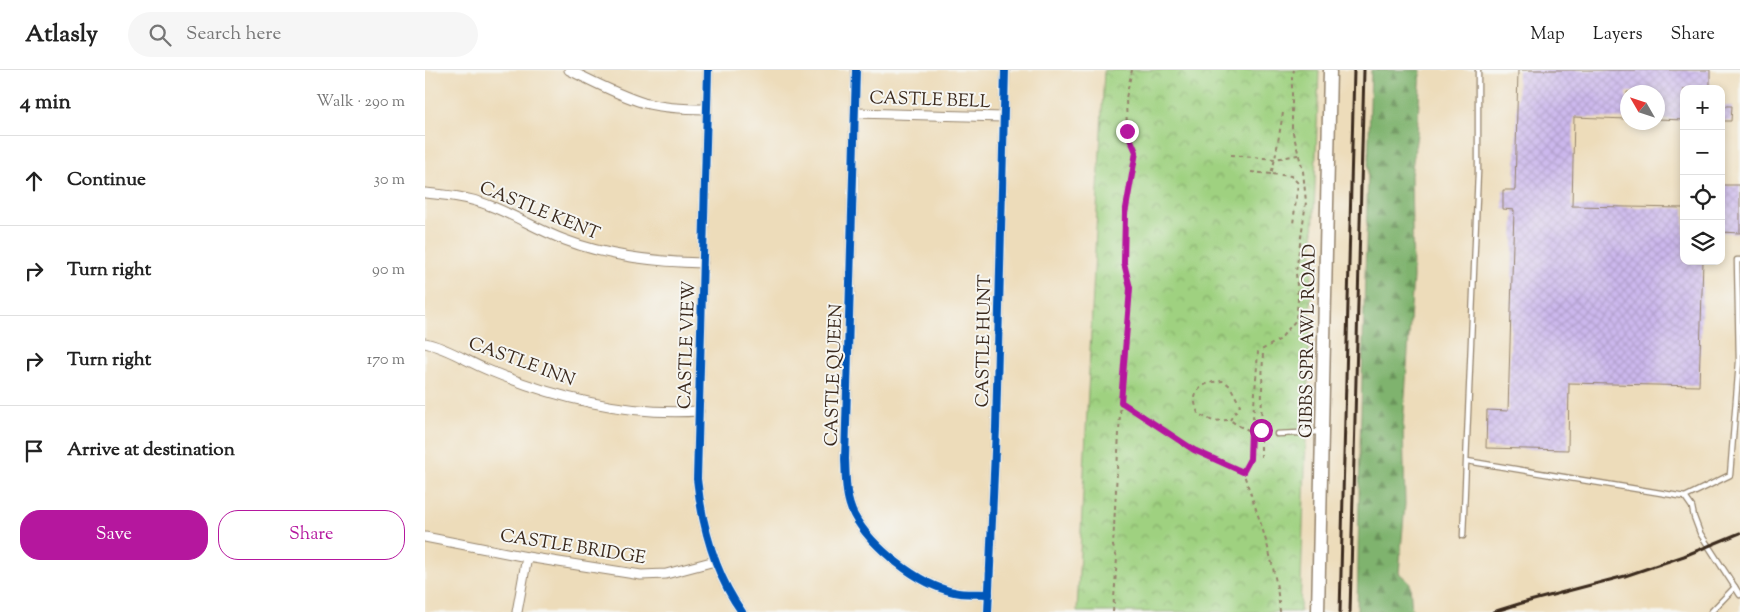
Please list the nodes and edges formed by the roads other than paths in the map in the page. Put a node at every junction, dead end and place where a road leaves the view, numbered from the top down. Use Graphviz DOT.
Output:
graph roads {
  1 [pos="569,70"];
  2 [pos="708,70"];
  3 [pos="856,70"];
  4 [pos="1005,70"];
  5 [pos="1330,70"];
  6 [pos="1478,70"];
  7 [pos="706,109"];
  8 [pos="856,113"];
  9 [pos="1003,117"];
  10 [pos="425,193"];
  11 [pos="1740,260"];
  12 [pos="703,263"];
  13 [pos="425,343"];
  14 [pos="699,411"];
  15 [pos="1323,432"];
  16 [pos="1277,434"];
  17 [pos="1467,461"];
  18 [pos="1685,497"];
  19 [pos="1463,536"];
  20 [pos="425,537"];
  21 [pos="527,557"];
  22 [pos="715,561"];
  23 [pos="1735,587"];
  24 [pos="989,594"];
  25 [pos="1740,595"];
  26 [pos="517,612"];
  27 [pos="742,612"];
  28 [pos="988,612"];
  29 [pos="1318,612"];
  30 [pos="1711,612"];
  1 -- 7 [label="street"];
  2 -- 7 [label="street, CASTLE VIEW"];
  3 -- 8 [label="street, CASTLE QUEEN"];
  4 -- 9 [label="street, CASTLE HUNT"];
  5 -- 15 [label="main road, GIBBS SPRAWL ROAD"];
  6 -- 17 [label="lane"];
  7 -- 12 [label="street, CASTLE VIEW"];
  8 -- 9 [label="street, CASTLE BELL"];
  8 -- 24 [label="street, CASTLE QUEEN"];
  9 -- 24 [label="street, CASTLE HUNT"];
  10 -- 12 [label="street, CASTLE KENT"];
  11 -- 18 [label="lane"];
  12 -- 14 [label="street, CASTLE VIEW"];
  13 -- 14 [label="street, CASTLE INN"];
  14 -- 22 [label="street, CASTLE VIEW"];
  15 -- 16 [label="lane"];
  15 -- 29 [label="main road, GIBBS SPRAWL ROAD"];
  17 -- 18 [label="lane"];
  17 -- 19 [label="lane"];
  18 -- 23 [label="lane"];
  20 -- 21 [label="street, CASTLE BRIDGE"];
  21 -- 22 [label="street, CASTLE BRIDGE"];
  21 -- 26 [label="street"];
  22 -- 27 [label="street, CASTLE VIEW"];
  23 -- 25 [label="lane"];
  23 -- 30 [label="lane"];
  24 -- 28 [label="street, CASTLE HUNT"];
}
